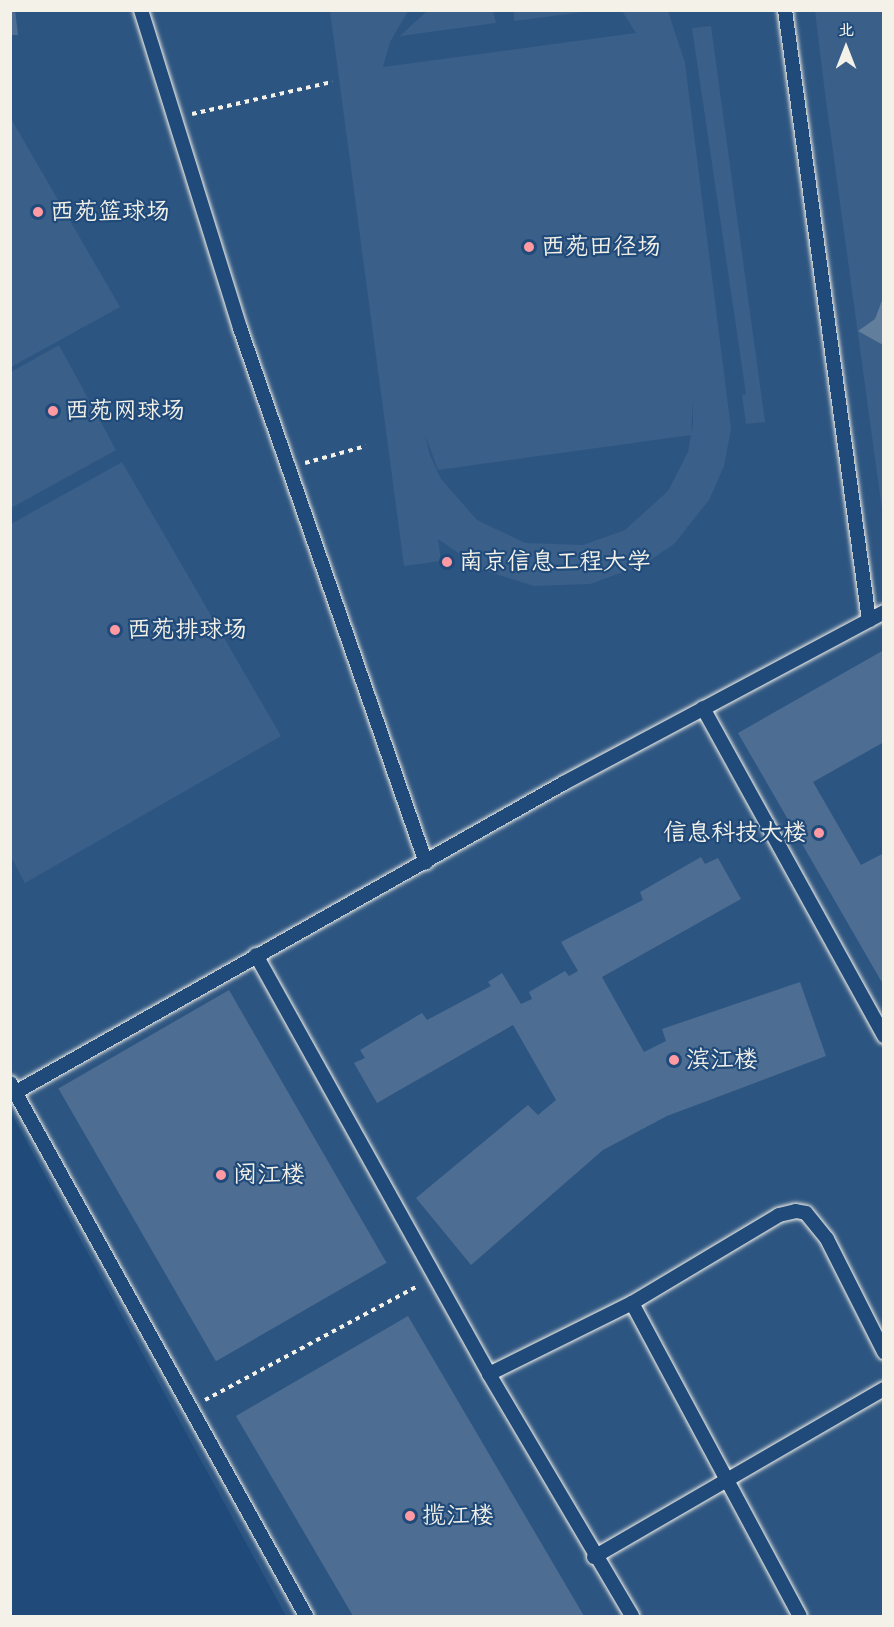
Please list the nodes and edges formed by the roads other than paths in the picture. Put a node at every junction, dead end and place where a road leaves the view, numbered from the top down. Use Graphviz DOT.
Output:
graph roads {
  1 [pos="141,10"];
  2 [pos="785,10"];
  3 [pos="884,612"];
  4 [pos="869,620"];
  5 [pos="703,708"];
  6 [pos="426,863"];
  7 [pos="256,956"];
  8 [pos="884,1036"];
  9 [pos="13,1088"];
  10 [pos="632,1303"];
  11 [pos="884,1352"];
  12 [pos="489,1374"];
  13 [pos="884,1389"];
  14 [pos="727,1484"];
  15 [pos="594,1557"];
  16 [pos="306,1617"];
  17 [pos="632,1617"];
  18 [pos="800,1617"];
  1 -- 6 [label="lane"];
  2 -- 4 [label="lane"];
  3 -- 4 [label="lane"];
  4 -- 5 [label="lane"];
  5 -- 6 [label="lane"];
  5 -- 8 [label="lane"];
  6 -- 7 [label="lane"];
  7 -- 9 [label="lane"];
  7 -- 12 [label="lane"];
  9 -- 16 [label="lane"];
  10 -- 11 [label="lane"];
  10 -- 12 [label="lane"];
  10 -- 14 [label="lane"];
  12 -- 15 [label="lane"];
  13 -- 14 [label="lane"];
  14 -- 15 [label="lane"];
  14 -- 18 [label="lane"];
  15 -- 17 [label="lane"];
}
